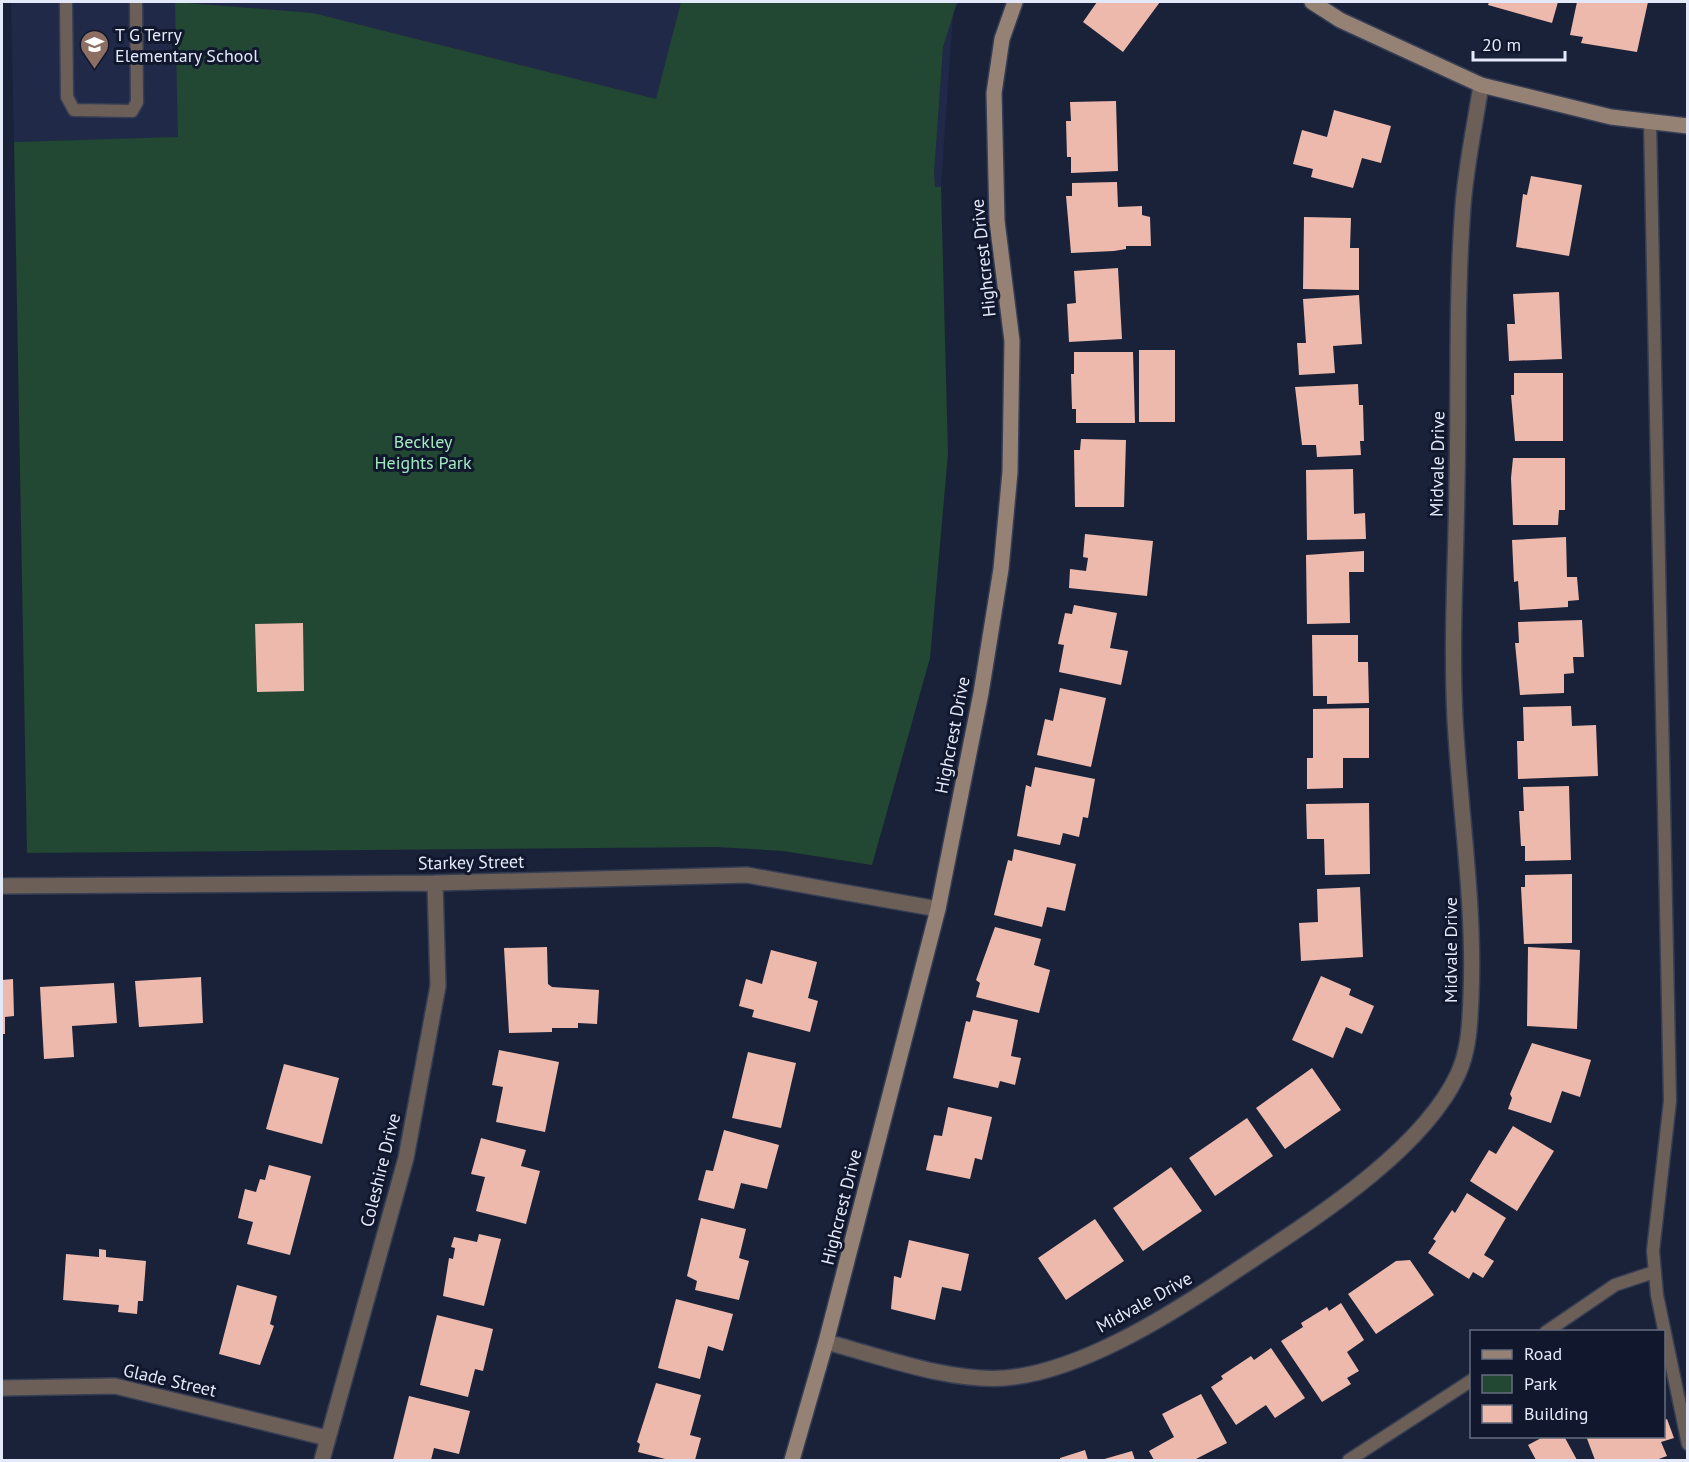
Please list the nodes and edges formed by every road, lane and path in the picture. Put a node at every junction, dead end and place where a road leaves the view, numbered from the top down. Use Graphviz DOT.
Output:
graph roads {
  1 [pos="66,2"];
  2 [pos="136,2"];
  3 [pos="1015,2"];
  4 [pos="1312,2"];
  5 [pos="1481,85"];
  6 [pos="1650,121"];
  7 [pos="1688,126"];
  8 [pos="435,883"];
  9 [pos="2,886"];
  10 [pos="938,909"];
  11 [pos="1654,1272"];
  12 [pos="1549,1330"];
  13 [pos="826,1342"];
  14 [pos="1470,1381"];
  15 [pos="2,1388"];
  16 [pos="327,1438"];
  17 [pos="1688,1444"];
  18 [pos="322,1461"];
  19 [pos="792,1461"];
  20 [pos="1349,1461"];
  1 -- 2 [label="lane"];
  3 -- 10 [label="street, Highcrest Drive"];
  4 -- 5 [label="street"];
  5 -- 6 [label="street"];
  5 -- 13 [label="street, Midvale Drive"];
  6 -- 7 [label="street"];
  6 -- 11 [label="lane"];
  8 -- 9 [label="street, Starkey Street"];
  8 -- 10 [label="street, Starkey Street"];
  8 -- 16 [label="street, Coleshire Drive"];
  10 -- 13 [label="street, Highcrest Drive"];
  11 -- 12 [label="lane"];
  11 -- 17 [label="lane"];
  13 -- 19 [label="street, Highcrest Drive"];
  14 -- 20 [label="lane"];
  15 -- 16 [label="street, Glade Street"];
  16 -- 18 [label="street, Coleshire Drive"];
}
